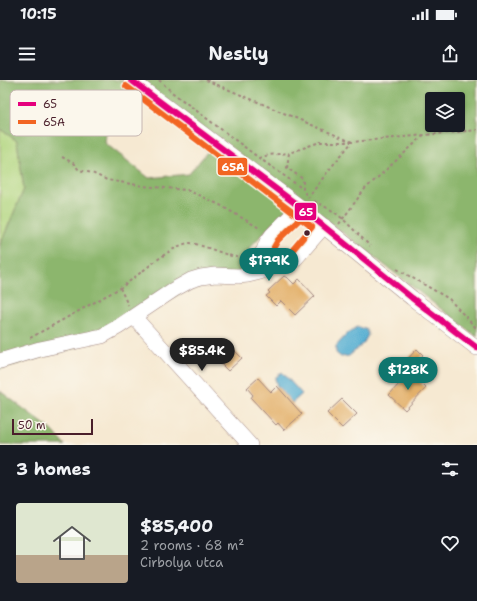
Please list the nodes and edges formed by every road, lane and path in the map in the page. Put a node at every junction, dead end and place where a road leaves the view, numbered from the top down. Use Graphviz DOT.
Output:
graph roads {
  1 [pos="131,80"];
  2 [pos="159,80"];
  3 [pos="206,80"];
  4 [pos="477,130"];
  5 [pos="423,135"];
  6 [pos="352,142"];
  7 [pos="289,153"];
  8 [pos="62,157"];
  9 [pos="259,158"];
  10 [pos="303,189"];
  11 [pos="304,203"];
  12 [pos="343,219"];
  13 [pos="328,230"];
  14 [pos="272,236"];
  15 [pos="370,246"];
  16 [pos="262,254"];
  17 [pos="279,262"];
  18 [pos="392,266"];
  19 [pos="248,275"];
  20 [pos="120,288"];
  21 [pos="134,317"];
  22 [pos="477,328"];
  23 [pos="26,340"];
  24 [pos="477,348"];
  25 [pos="0,361"];
  26 [pos="250,445"];
  1 -- 11 [label="street"];
  2 -- 9 [label="path"];
  3 -- 6 [label="path"];
  4 -- 5 [label="path"];
  5 -- 6 [label="path"];
  5 -- 12 [label="path"];
  6 -- 7 [label="path"];
  6 -- 11 [label="path"];
  7 -- 9 [label="path"];
  7 -- 10 [label="path"];
  8 -- 14 [label="path"];
  9 -- 10 [label="path"];
  10 -- 11 [label="path"];
  11 -- 12 [label="path"];
  11 -- 13 [label="street"];
  11 -- 14 [label="street"];
  12 -- 13 [label="path"];
  12 -- 15 [label="path"];
  13 -- 17 [label="street"];
  13 -- 24 [label="street"];
  14 -- 16 [label="street"];
  16 -- 17 [label="street"];
  16 -- 19 [label="street"];
  16 -- 20 [label="path"];
  17 -- 19 [label="street"];
  18 -- 22 [label="path"];
  19 -- 21 [label="street"];
  20 -- 21 [label="path"];
  20 -- 23 [label="path"];
  21 -- 25 [label="street"];
  21 -- 26 [label="street"];
}
